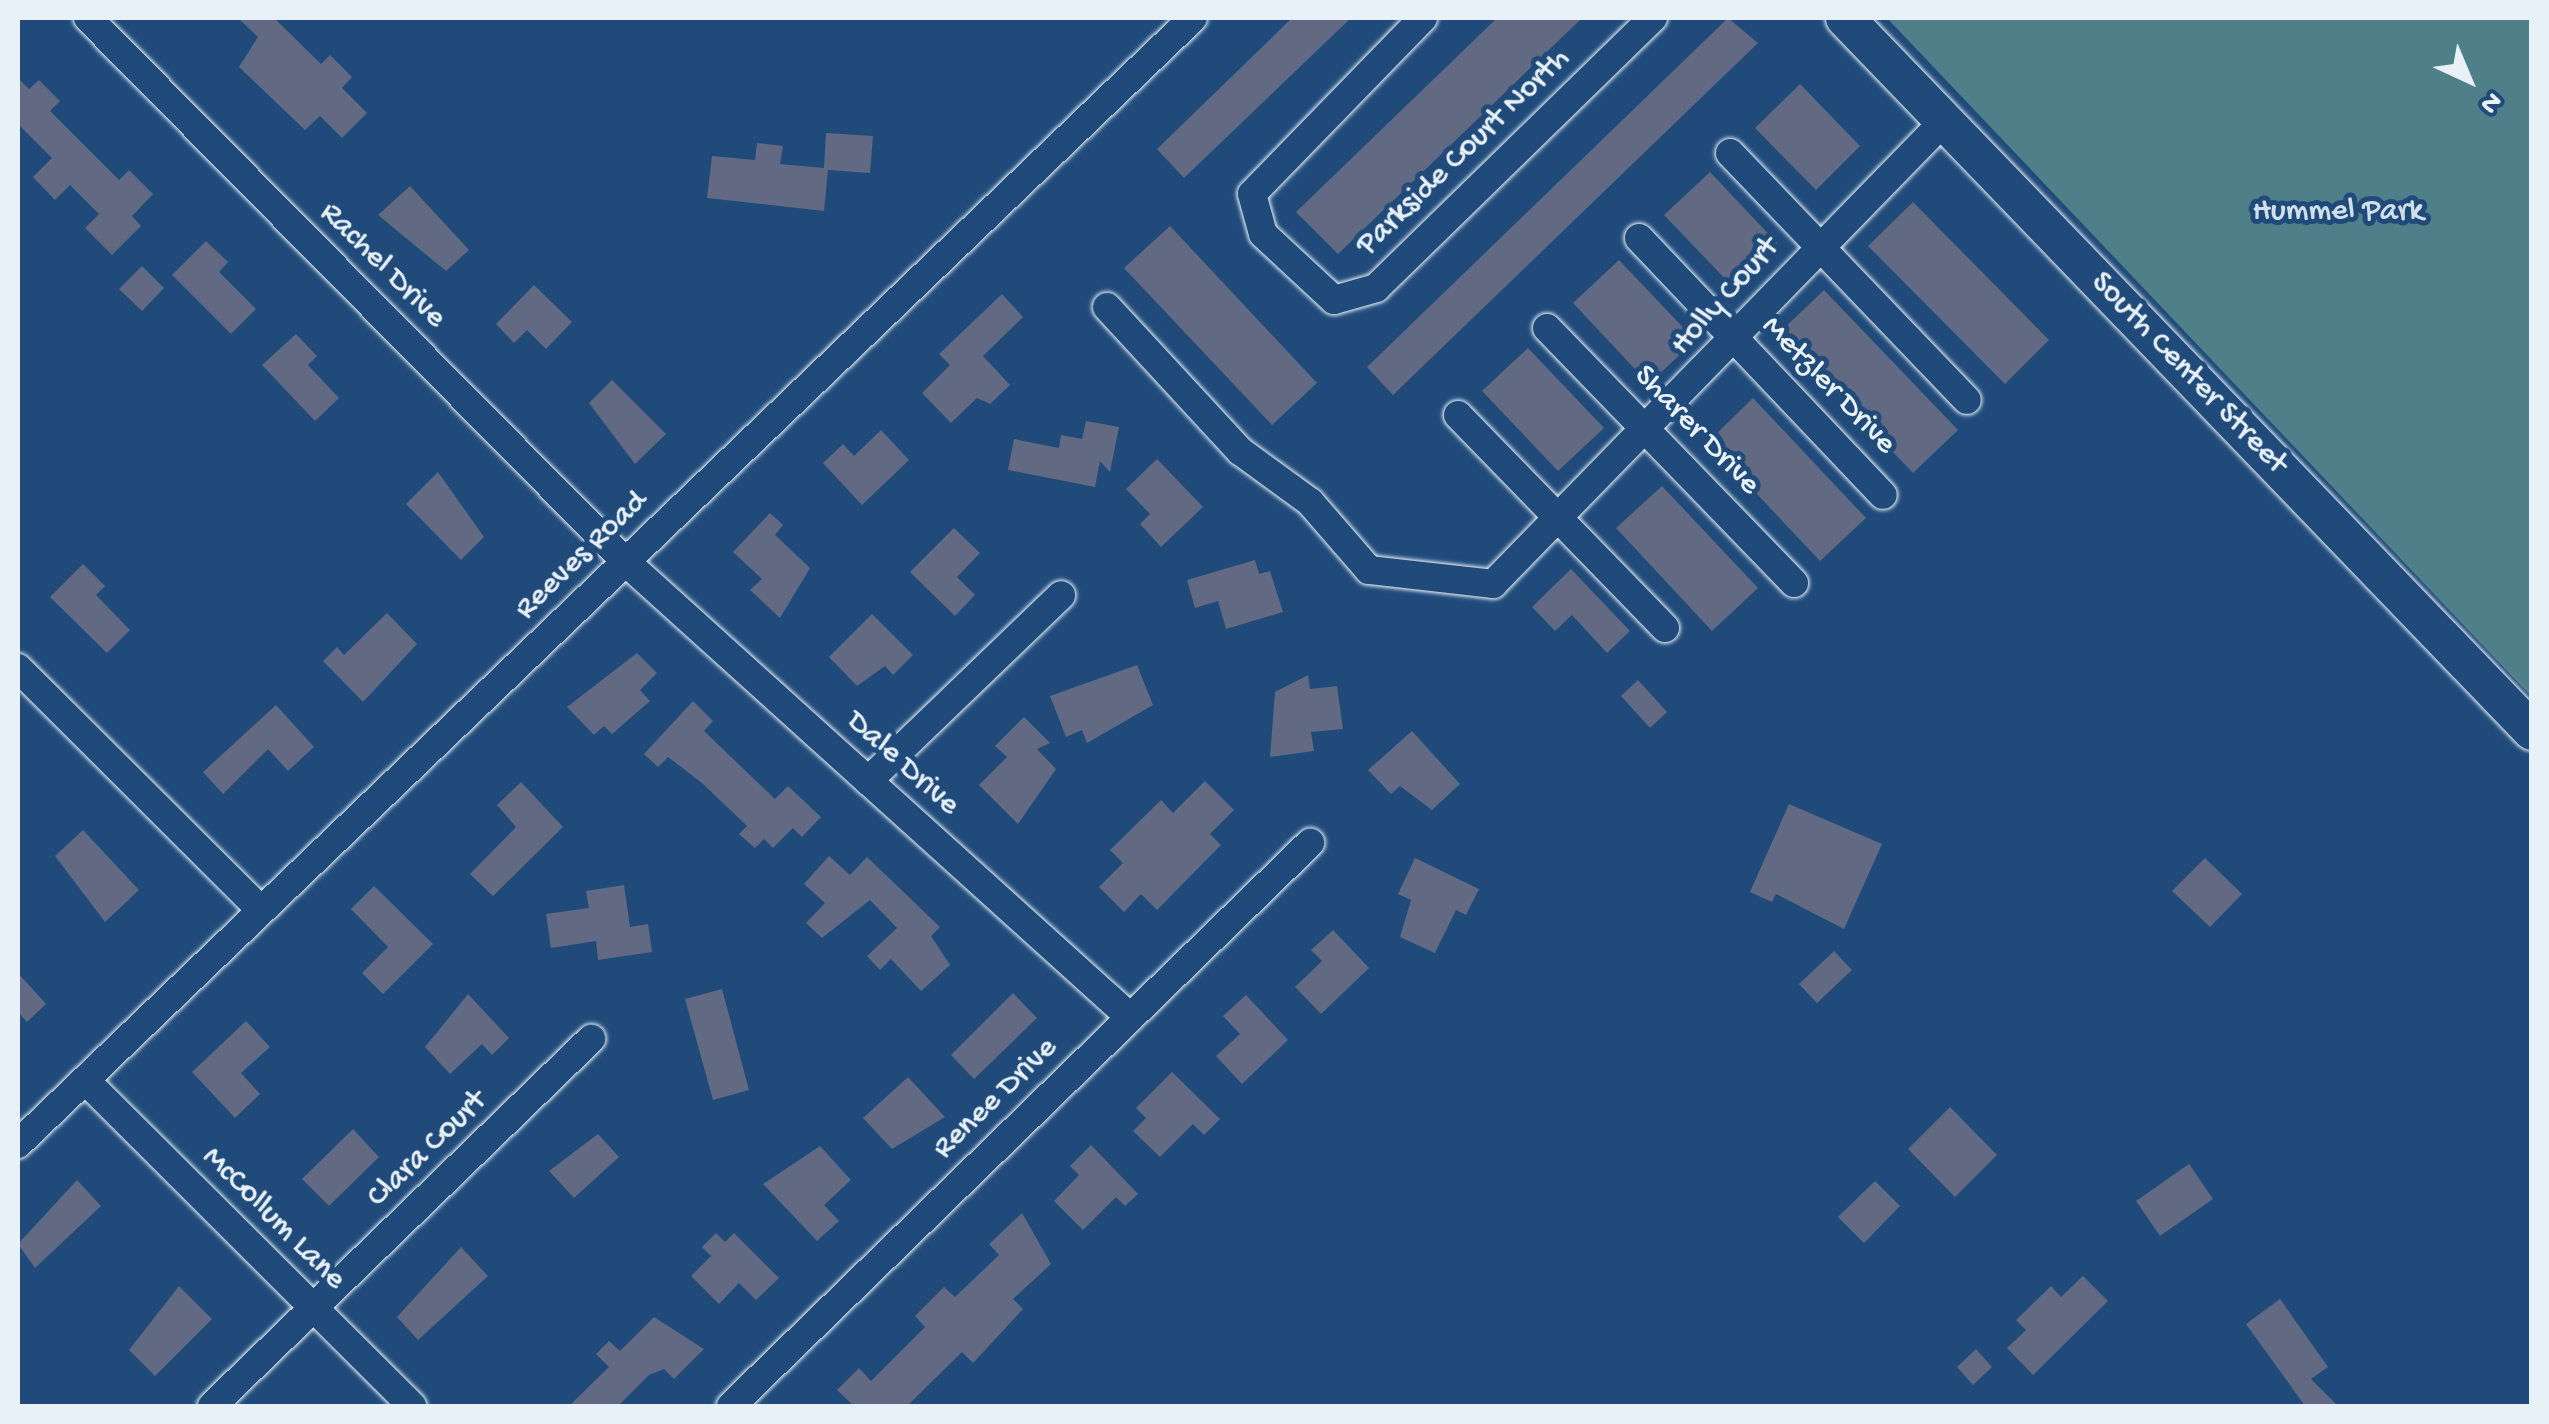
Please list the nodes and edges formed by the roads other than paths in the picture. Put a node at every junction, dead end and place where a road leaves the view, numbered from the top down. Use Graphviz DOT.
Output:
graph roads {
  1 [pos="88,18"];
  2 [pos="1192,18"];
  3 [pos="1423,18"];
  4 [pos="1653,18"];
  5 [pos="1845,18"];
  6 [pos="1945,120"];
  7 [pos="1730,153"];
  8 [pos="1639,238"];
  9 [pos="1820,246"];
  10 [pos="1107,307"];
  11 [pos="1547,328"];
  12 [pos="1732,335"];
  13 [pos="1967,400"];
  14 [pos="1458,416"];
  15 [pos="1648,432"];
  16 [pos="1883,495"];
  17 [pos="1560,521"];
  18 [pos="627,563"];
  19 [pos="1794,582"];
  20 [pos="1061,595"];
  21 [pos="1664,628"];
  22 [pos="18,668"];
  23 [pos="2532,730"];
  24 [pos="868,781"];
  25 [pos="1310,843"];
  26 [pos="258,908"];
  27 [pos="1130,1017"];
  28 [pos="591,1039"];
  29 [pos="85,1080"];
  30 [pos="18,1144"];
  31 [pos="314,1310"];
  32 [pos="212,1406"];
  33 [pos="412,1406"];
  34 [pos="732,1406"];
  1 -- 18 [label="street, Rachel Drive"];
  2 -- 18 [label="street, Reeves Road"];
  3 -- 4 [label="street, Parkside Court North"];
  5 -- 6 [label="main road, South Center Street"];
  6 -- 9 [label="street, Holly Court"];
  6 -- 23 [label="main road, South Center Street"];
  7 -- 9 [label="street"];
  8 -- 12 [label="street, Metzler Drive"];
  9 -- 12 [label="street, Holly Court"];
  9 -- 13 [label="street"];
  10 -- 17 [label="street, Holly Court"];
  11 -- 15 [label="street, Sharer Drive"];
  12 -- 15 [label="street, Holly Court"];
  12 -- 16 [label="street, Metzler Drive"];
  14 -- 17 [label="street"];
  15 -- 17 [label="street, Holly Court"];
  15 -- 19 [label="street, Sharer Drive"];
  17 -- 21 [label="street"];
  18 -- 24 [label="street, Dale Drive"];
  18 -- 26 [label="street, Reeves Road"];
  20 -- 24 [label="street"];
  22 -- 26 [label="street"];
  24 -- 27 [label="street, Dale Drive"];
  25 -- 27 [label="street, Renee Drive"];
  26 -- 29 [label="street, Reeves Road"];
  27 -- 34 [label="street, Renee Drive"];
  28 -- 31 [label="street, Clara Court"];
  29 -- 30 [label="street, Reeves Road"];
  29 -- 31 [label="street, McCollum Lane"];
  31 -- 32 [label="street, Clara Court"];
  31 -- 33 [label="street, McCollum Lane"];
}
